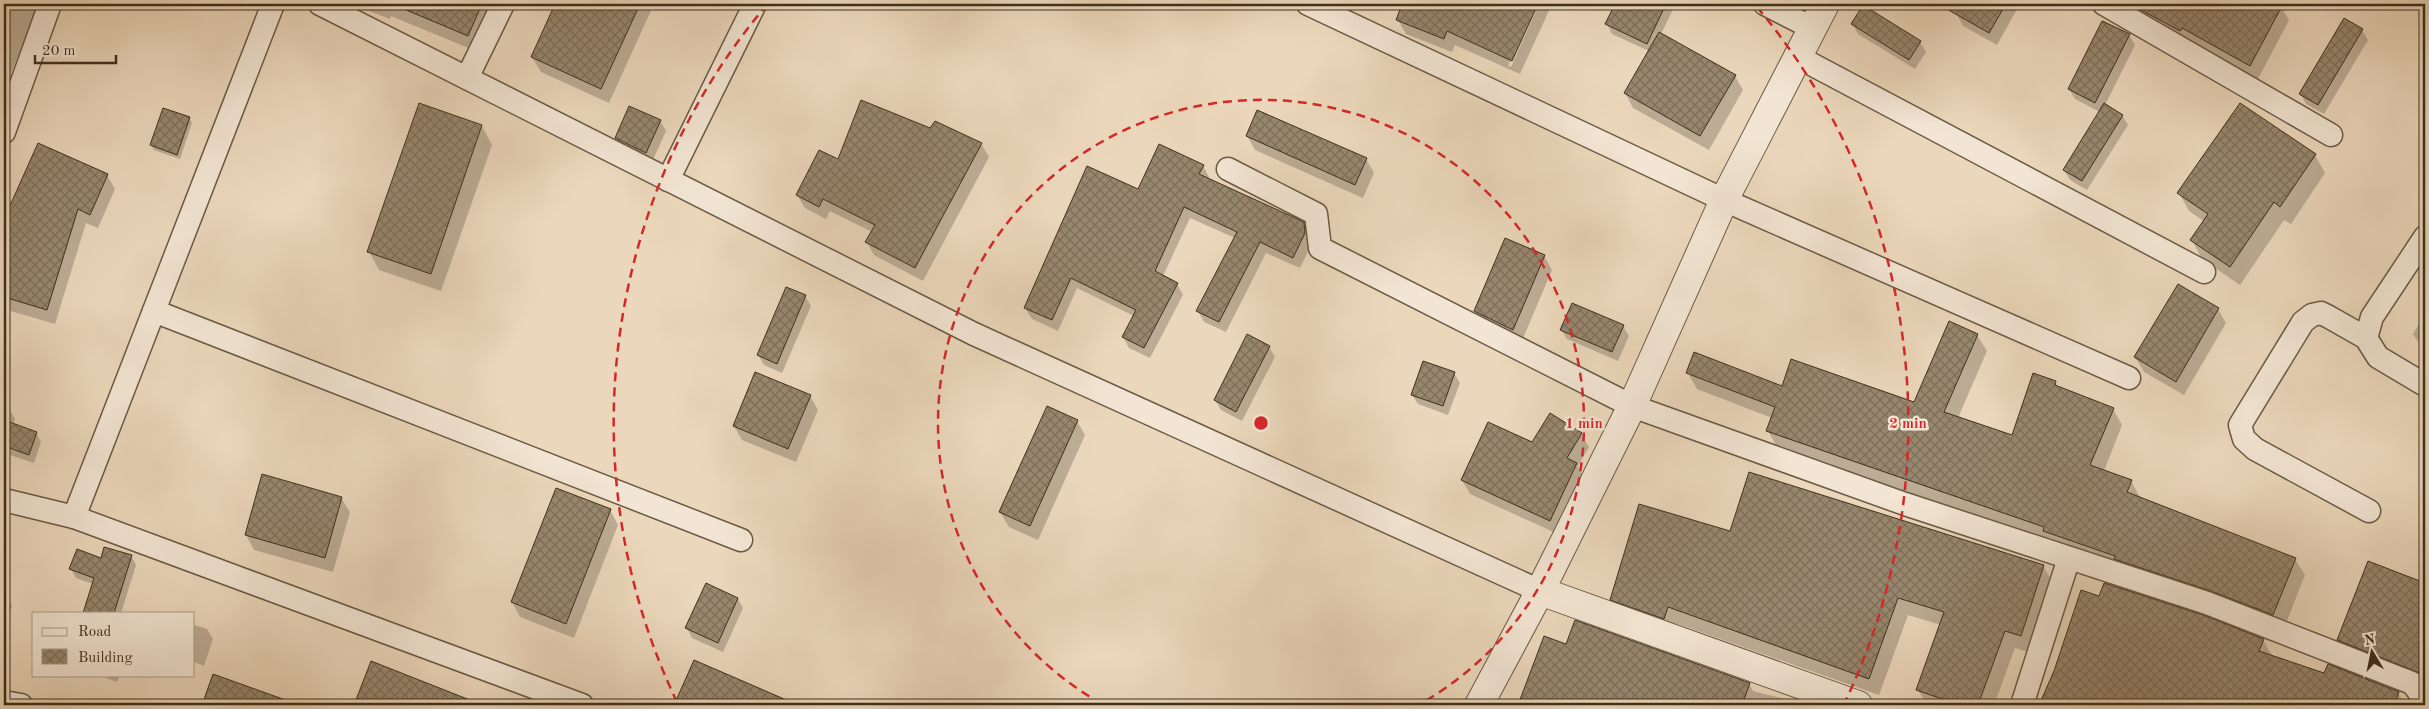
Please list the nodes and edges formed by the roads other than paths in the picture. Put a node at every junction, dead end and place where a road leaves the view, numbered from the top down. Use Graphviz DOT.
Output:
graph roads {
  1 [pos="50,4"];
  2 [pos="273,4"];
  3 [pos="320,4"];
  4 [pos="503,4"];
  5 [pos="755,4"];
  6 [pos="1308,4"];
  7 [pos="1765,4"];
  8 [pos="1825,4"];
  9 [pos="2104,4"];
  10 [pos="1814,29"];
  11 [pos="1798,57"];
  12 [pos="466,78"];
  13 [pos="4,132"];
  14 [pos="2331,135"];
  15 [pos="1228,169"];
  16 [pos="668,180"];
  17 [pos="1724,200"];
  18 [pos="2425,237"];
  19 [pos="2204,272"];
  20 [pos="154,311"];
  21 [pos="2366,338"];
  22 [pos="2129,378"];
  23 [pos="2425,385"];
  24 [pos="1632,406"];
  25 [pos="4,500"];
  26 [pos="2369,511"];
  27 [pos="74,517"];
  28 [pos="741,540"];
  29 [pos="2069,558"];
  30 [pos="1540,591"];
  31 [pos="4,702"];
  32 [pos="21,705"];
  33 [pos="582,705"];
  34 [pos="1479,705"];
  35 [pos="1858,705"];
  36 [pos="2022,705"];
  37 [pos="2422,705"];
  1 -- 13 [label="street"];
  2 -- 20 [label="street"];
  3 -- 12 [label="street"];
  4 -- 12 [label="street"];
  5 -- 16 [label="street"];
  6 -- 17 [label="street"];
  7 -- 10 [label="street"];
  8 -- 10 [label="street"];
  9 -- 14 [label="street"];
  10 -- 11 [label="street"];
  11 -- 17 [label="street"];
  11 -- 19 [label="street"];
  12 -- 16 [label="street"];
  15 -- 24 [label="street"];
  16 -- 30 [label="street"];
  17 -- 22 [label="street"];
  17 -- 24 [label="street"];
  18 -- 21 [label="street"];
  20 -- 27 [label="street"];
  20 -- 28 [label="street"];
  21 -- 23 [label="street"];
  21 -- 26 [label="street"];
  24 -- 29 [label="street"];
  24 -- 30 [label="street"];
  25 -- 27 [label="street"];
  27 -- 33 [label="street"];
  29 -- 36 [label="street"];
  29 -- 37 [label="street"];
  30 -- 34 [label="street"];
  30 -- 35 [label="street"];
  31 -- 32 [label="street"];
}
